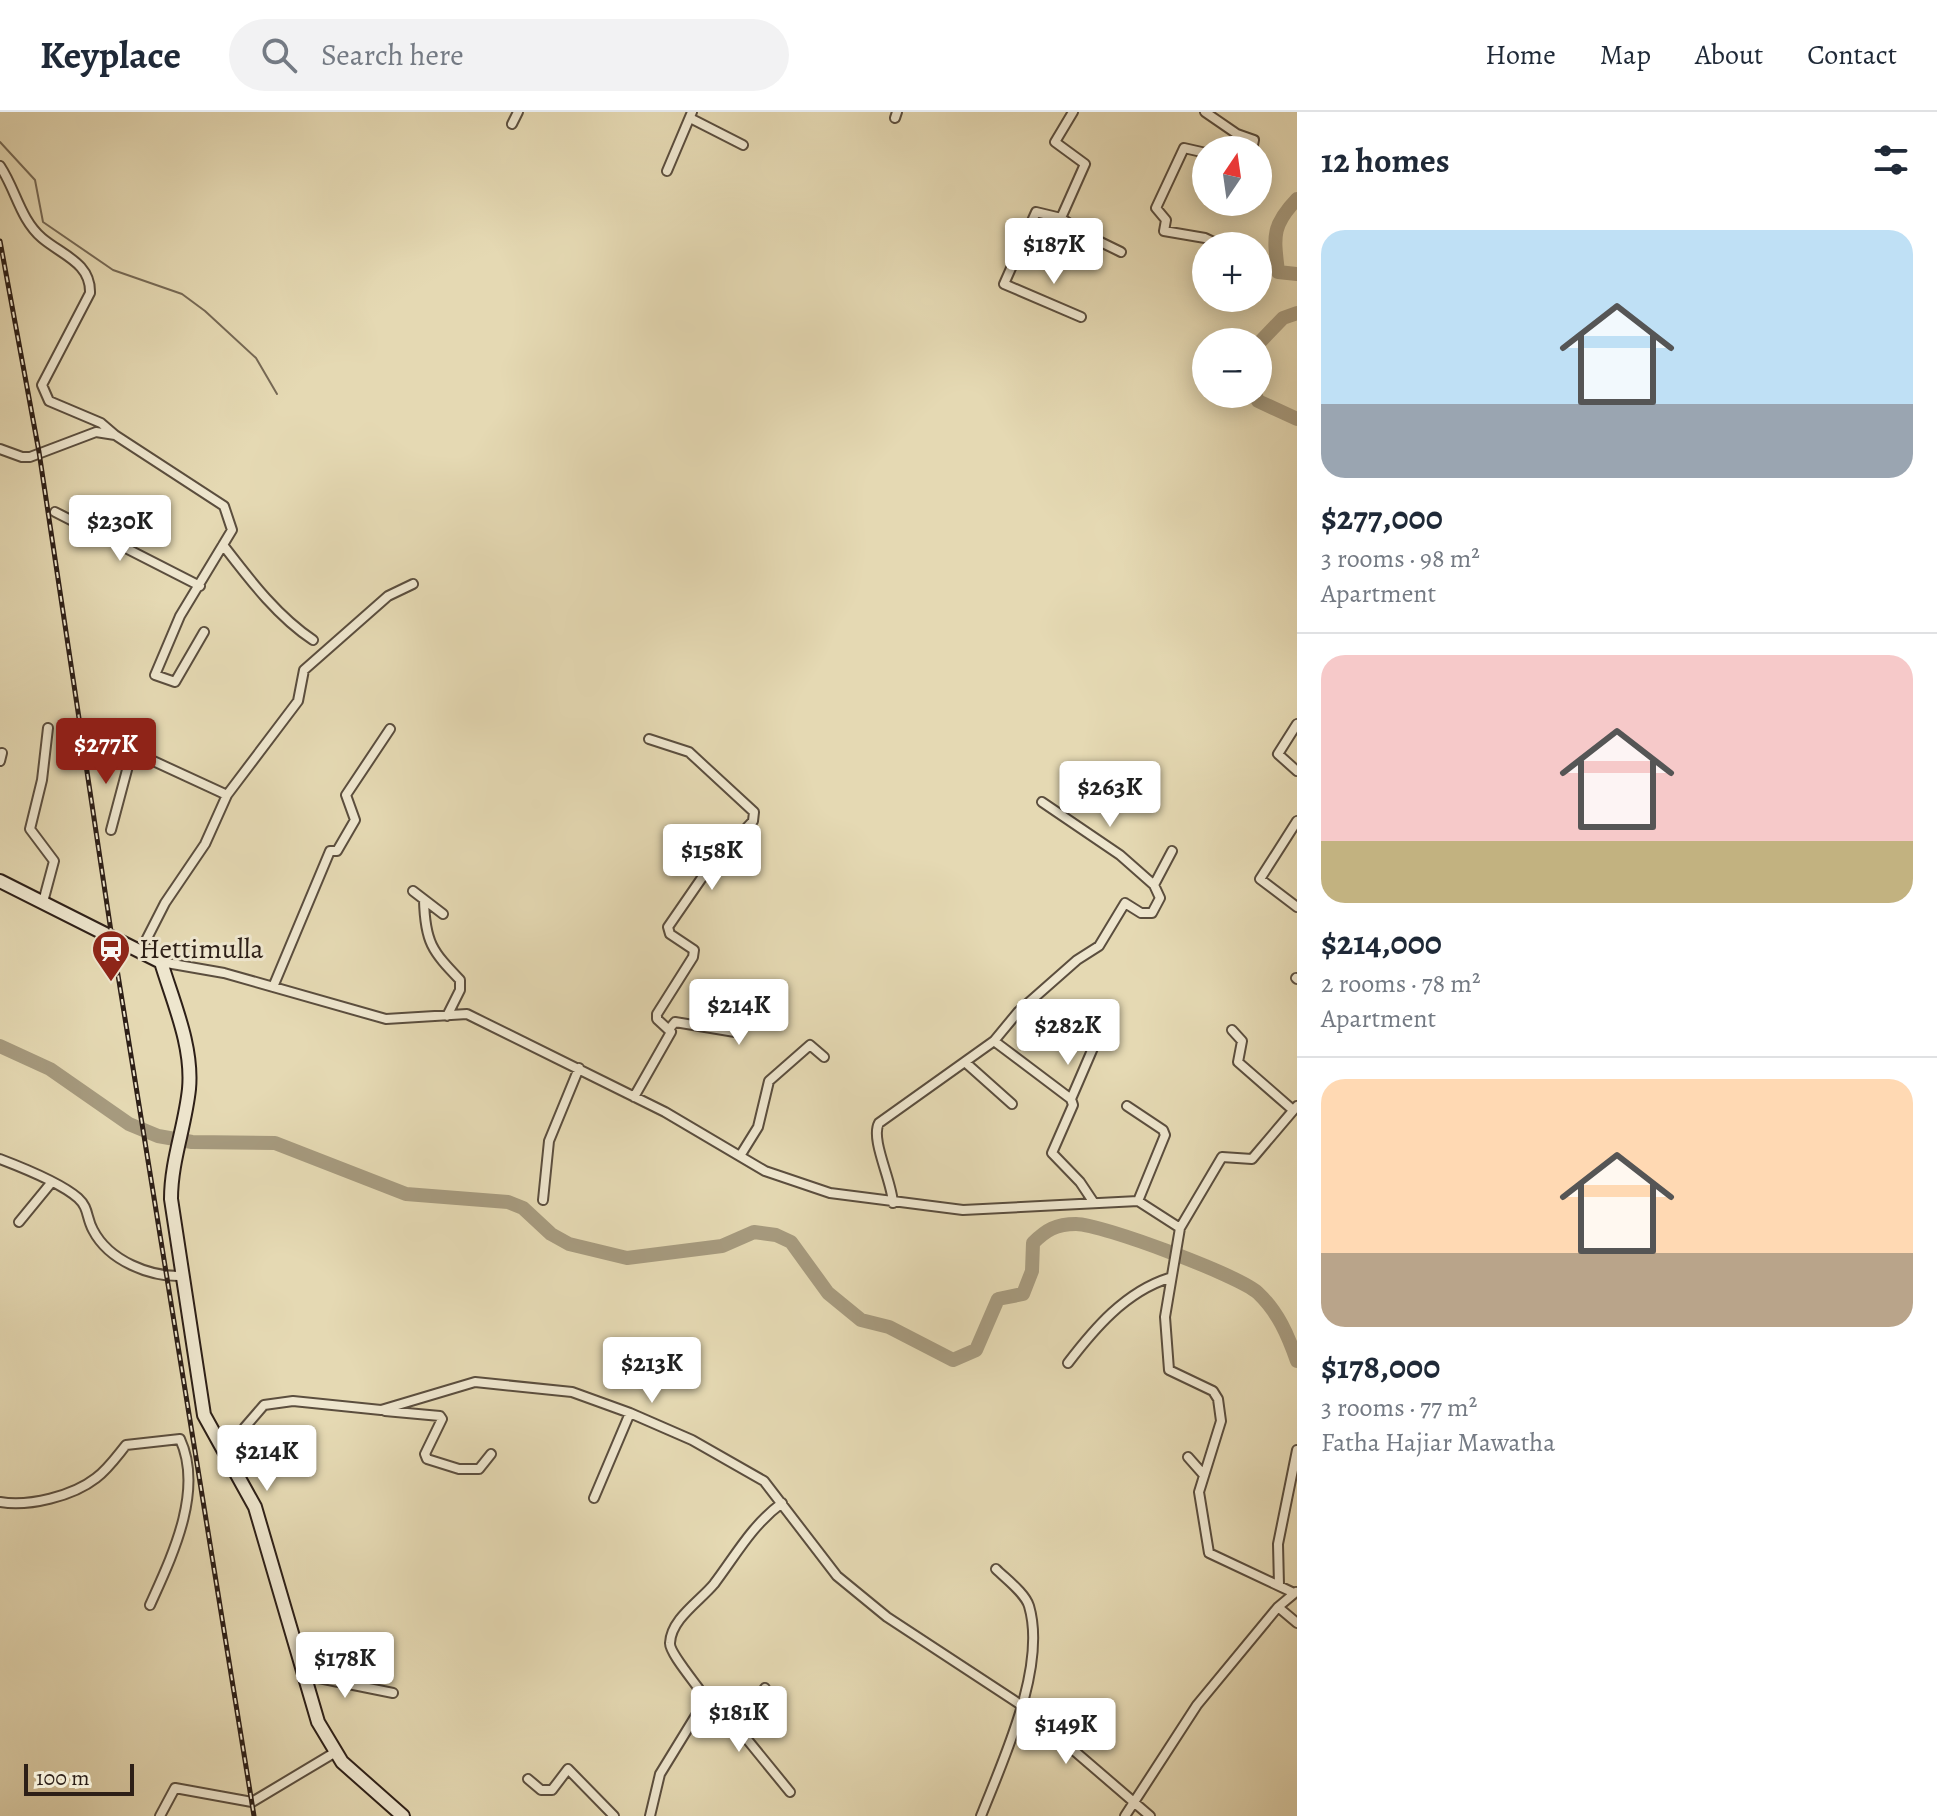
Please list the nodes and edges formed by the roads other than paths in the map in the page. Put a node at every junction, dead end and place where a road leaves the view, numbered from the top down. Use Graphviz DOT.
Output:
graph roads {
  1 [pos="518,112"];
  2 [pos="1073,112"];
  3 [pos="1205,112"];
  4 [pos="691,115"];
  5 [pos="512,124"];
  6 [pos="1243,136"];
  7 [pos="743,145"];
  8 [pos="1192,150"];
  9 [pos="0,166"];
  10 [pos="667,171"];
  11 [pos="1061,218"];
  12 [pos="1192,236"];
  13 [pos="1121,252"];
  14 [pos="1081,317"];
  15 [pos="115,435"];
  16 [pos="0,449"];
  17 [pos="55,512"];
  18 [pos="223,545"];
  19 [pos="413,584"];
  20 [pos="200,586"];
  21 [pos="204,632"];
  22 [pos="313,640"];
  23 [pos="1297,724"];
  24 [pos="97,726"];
  25 [pos="48,728"];
  26 [pos="390,729"];
  27 [pos="649,739"];
  28 [pos="132,751"];
  29 [pos="1297,771"];
  30 [pos="227,795"];
  31 [pos="1042,802"];
  32 [pos="1297,821"];
  33 [pos="111,830"];
  34 [pos="1172,851"];
  35 [pos="0,881"];
  36 [pos="1154,885"];
  37 [pos="413,891"];
  38 [pos="424,900"];
  39 [pos="43,902"];
  40 [pos="1297,907"];
  41 [pos="443,914"];
  42 [pos="140,952"];
  43 [pos="161,962"];
  44 [pos="273,987"];
  45 [pos="767,995"];
  46 [pos="447,1016"];
  47 [pos="670,1028"];
  48 [pos="1232,1030"];
  49 [pos="994,1041"];
  50 [pos="1093,1048"];
  51 [pos="824,1057"];
  52 [pos="966,1063"];
  53 [pos="579,1068"];
  54 [pos="634,1097"];
  55 [pos="1071,1099"];
  56 [pos="1012,1104"];
  57 [pos="1127,1106"];
  58 [pos="1295,1108"];
  59 [pos="740,1156"];
  60 [pos="0,1159"];
  61 [pos="51,1183"];
  62 [pos="543,1200"];
  63 [pos="1138,1201"];
  64 [pos="893,1203"];
  65 [pos="1094,1203"];
  66 [pos="19,1222"];
  67 [pos="1180,1232"];
  68 [pos="182,1276"];
  69 [pos="1169,1277"];
  70 [pos="1068,1363"];
  71 [pos="381,1410"];
  72 [pos="630,1413"];
  73 [pos="1297,1450"];
  74 [pos="491,1454"];
  75 [pos="1188,1457"];
  76 [pos="228,1458"];
  77 [pos="1203,1474"];
  78 [pos="594,1498"];
  79 [pos="0,1502"];
  80 [pos="782,1503"];
  81 [pos="996,1569"];
  82 [pos="1279,1585"];
  83 [pos="1296,1592"];
  84 [pos="150,1605"];
  85 [pos="1278,1607"];
  86 [pos="1297,1623"];
  87 [pos="303,1675"];
  88 [pos="765,1688"];
  89 [pos="393,1693"];
  90 [pos="706,1699"];
  91 [pos="1021,1705"];
  92 [pos="737,1727"];
  93 [pos="334,1753"];
  94 [pos="528,1779"];
  95 [pos="790,1792"];
  96 [pos="1132,1804"];
  97 [pos="160,1816"];
  98 [pos="403,1816"];
  99 [pos="614,1816"];
  100 [pos="650,1816"];
  101 [pos="981,1816"];
  102 [pos="1125,1816"];
  103 [pos="1150,1816"];
  1 -- 5 [label="street"];
  2 -- 11 [label="street"];
  3 -- 6 [label="street"];
  4 -- 7 [label="street"];
  4 -- 10 [label="street"];
  8 -- 12 [label="street"];
  9 -- 15 [label="street"];
  11 -- 13 [label="street"];
  11 -- 14 [label="street"];
  15 -- 16 [label="street"];
  15 -- 18 [label="street"];
  17 -- 20 [label="street"];
  18 -- 20 [label="street"];
  18 -- 22 [label="street"];
  19 -- 30 [label="street"];
  20 -- 21 [label="street"];
  23 -- 29 [label="street"];
  24 -- 28 [label="street"];
  25 -- 39 [label="street"];
  26 -- 44 [label="street"];
  27 -- 47 [label="street"];
  28 -- 30 [label="street"];
  28 -- 33 [label="street"];
  30 -- 42 [label="street"];
  31 -- 36 [label="street"];
  32 -- 40 [label="street"];
  34 -- 36 [label="street"];
  35 -- 39 [label="street"];
  36 -- 49 [label="street"];
  37 -- 38 [label="street"];
  38 -- 41 [label="street"];
  38 -- 46 [label="street"];
  39 -- 42 [label="street"];
  42 -- 43 [label="street"];
  43 -- 44 [label="street"];
  43 -- 68 [label="street"];
  44 -- 46 [label="street"];
  45 -- 47 [label="street"];
  46 -- 53 [label="street"];
  47 -- 54 [label="street"];
  48 -- 58 [label="street"];
  49 -- 52 [label="street"];
  49 -- 55 [label="street"];
  50 -- 55 [label="street"];
  51 -- 59 [label="street"];
  52 -- 56 [label="street"];
  52 -- 64 [label="street"];
  53 -- 54 [label="street"];
  53 -- 62 [label="street"];
  54 -- 59 [label="street"];
  55 -- 65 [label="street"];
  57 -- 63 [label="street"];
  58 -- 67 [label="street"];
  59 -- 64 [label="street"];
  60 -- 61 [label="street"];
  61 -- 66 [label="street"];
  61 -- 68 [label="street"];
  63 -- 65 [label="street"];
  63 -- 67 [label="street"];
  64 -- 65 [label="street"];
  67 -- 69 [label="street"];
  68 -- 76 [label="street"];
  69 -- 70 [label="street"];
  69 -- 77 [label="street"];
  71 -- 72 [label="street"];
  71 -- 74 [label="street"];
  71 -- 76 [label="street"];
  72 -- 78 [label="street"];
  72 -- 80 [label="street"];
  73 -- 82 [label="street"];
  75 -- 77 [label="street"];
  76 -- 87 [label="street"];
  77 -- 82 [label="street"];
  79 -- 84 [label="street"];
  80 -- 90 [label="street"];
  80 -- 91 [label="street"];
  81 -- 91 [label="street"];
  82 -- 83 [label="street"];
  83 -- 85 [label="street"];
  85 -- 86 [label="street"];
  85 -- 96 [label="street"];
  87 -- 89 [label="street"];
  87 -- 93 [label="street"];
  88 -- 92 [label="street"];
  90 -- 92 [label="street"];
  90 -- 100 [label="street"];
  91 -- 96 [label="street"];
  91 -- 101 [label="street"];
  92 -- 95 [label="street"];
  93 -- 97 [label="street"];
  93 -- 98 [label="street"];
  94 -- 99 [label="street"];
  96 -- 102 [label="street"];
  96 -- 103 [label="street"];
}
